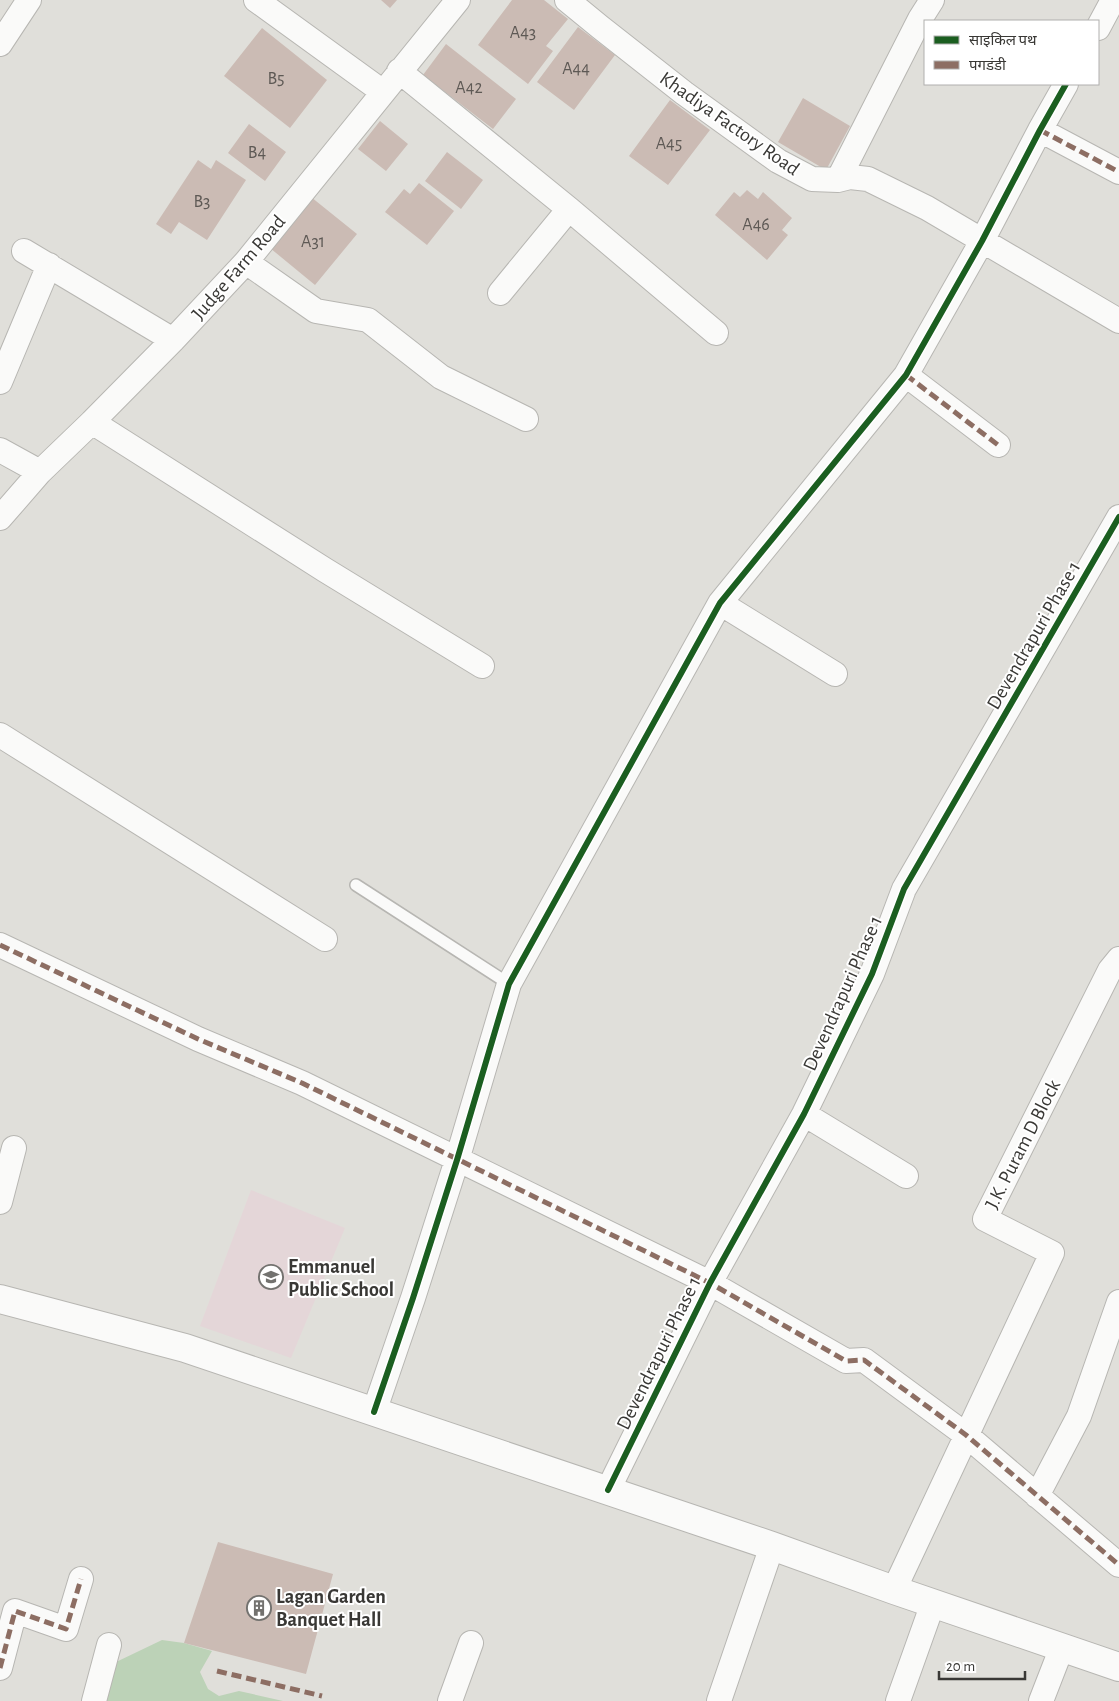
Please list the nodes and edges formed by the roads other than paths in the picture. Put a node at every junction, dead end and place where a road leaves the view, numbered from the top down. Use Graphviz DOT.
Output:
graph roads {
  1 [pos="29,0"];
  2 [pos="256,0"];
  3 [pos="458,0"];
  4 [pos="567,0"];
  5 [pos="932,0"];
  6 [pos="1114,0"];
  7 [pos="1099,26"];
  8 [pos="0,44"];
  9 [pos="399,71"];
  10 [pos="1065,85"];
  11 [pos="383,92"];
  12 [pos="1040,130"];
  13 [pos="1119,172"];
  14 [pos="838,180"];
  15 [pos="569,209"];
  16 [pos="982,241"];
  17 [pos="24,251"];
  18 [pos="246,262"];
  19 [pos="49,265"];
  20 [pos="500,293"];
  21 [pos="1119,321"];
  22 [pos="716,333"];
  23 [pos="173,340"];
  24 [pos="906,376"];
  25 [pos="0,382"];
  26 [pos="526,418"];
  27 [pos="92,422"];
  28 [pos="998,444"];
  29 [pos="0,450"];
  30 [pos="40,472"];
  31 [pos="1119,517"];
  32 [pos="0,518"];
  33 [pos="720,603"];
  34 [pos="482,666"];
  35 [pos="836,674"];
  36 [pos="0,735"];
  37 [pos="356,885"];
  38 [pos="325,939"];
  39 [pos="0,946"];
  40 [pos="1119,959"];
  41 [pos="509,984"];
  42 [pos="804,1114"];
  43 [pos="14,1148"];
  44 [pos="457,1160"];
  45 [pos="906,1176"];
  46 [pos="0,1202"];
  47 [pos="710,1283"];
  48 [pos="0,1299"];
  49 [pos="1119,1302"];
  50 [pos="374,1412"];
  51 [pos="966,1435"];
  52 [pos="608,1490"];
  53 [pos="1037,1496"];
  54 [pos="772,1546"];
  55 [pos="1119,1565"];
  56 [pos="81,1579"];
  57 [pos="894,1590"];
  58 [pos="933,1603"];
  59 [pos="471,1643"];
  60 [pos="110,1645"];
  61 [pos="1062,1647"];
  62 [pos="1119,1667"];
  63 [pos="0,1668"];
  64 [pos="94,1701"];
  65 [pos="450,1701"];
  66 [pos="719,1701"];
  67 [pos="898,1701"];
  68 [pos="1041,1701"];
  1 -- 8 [label="street"];
  2 -- 11 [label="street"];
  3 -- 9 [label="street, Judge Farm Road"];
  4 -- 14 [label="street, Khadiya Factory Road"];
  5 -- 14 [label="street"];
  6 -- 7 [label="street"];
  9 -- 11 [label="street, Judge Farm Road"];
  9 -- 15 [label="street"];
  10 -- 12 [label="street"];
  11 -- 18 [label="street, Judge Farm Road"];
  12 -- 13 [label="street"];
  12 -- 16 [label="street"];
  14 -- 16 [label="street, Khadiya Factory Road"];
  15 -- 20 [label="street"];
  15 -- 22 [label="street"];
  16 -- 21 [label="street, Khadiya Factory Road"];
  16 -- 24 [label="street"];
  17 -- 19 [label="street"];
  18 -- 23 [label="street, Judge Farm Road"];
  18 -- 26 [label="street"];
  19 -- 23 [label="street"];
  19 -- 25 [label="street"];
  23 -- 27 [label="street, Judge Farm Road"];
  24 -- 28 [label="street"];
  24 -- 33 [label="street"];
  27 -- 30 [label="street, Judge Farm Road"];
  27 -- 34 [label="street"];
  29 -- 30 [label="street"];
  30 -- 32 [label="street, Judge Farm Road"];
  31 -- 42 [label="street, Devendrapuri Phase 1"];
  33 -- 35 [label="street"];
  33 -- 41 [label="street"];
  36 -- 38 [label="street"];
  37 -- 41 [label="lane"];
  39 -- 44 [label="street"];
  40 -- 51 [label="street, J.K. Puram D Block"];
  41 -- 44 [label="street"];
  42 -- 45 [label="street"];
  42 -- 47 [label="street, Devendrapuri Phase 1"];
  43 -- 46 [label="street"];
  44 -- 47 [label="street"];
  44 -- 50 [label="street"];
  47 -- 51 [label="street"];
  47 -- 52 [label="street, Devendrapuri Phase 1"];
  48 -- 50 [label="main road"];
  49 -- 53 [label="street"];
  50 -- 52 [label="main road"];
  51 -- 53 [label="street"];
  51 -- 57 [label="street"];
  52 -- 54 [label="main road"];
  53 -- 55 [label="street"];
  54 -- 57 [label="main road"];
  54 -- 66 [label="street"];
  56 -- 63 [label="street"];
  57 -- 58 [label="main road"];
  58 -- 61 [label="main road"];
  58 -- 67 [label="street"];
  59 -- 65 [label="street"];
  60 -- 64 [label="street"];
  61 -- 62 [label="main road"];
  61 -- 68 [label="street"];
}
